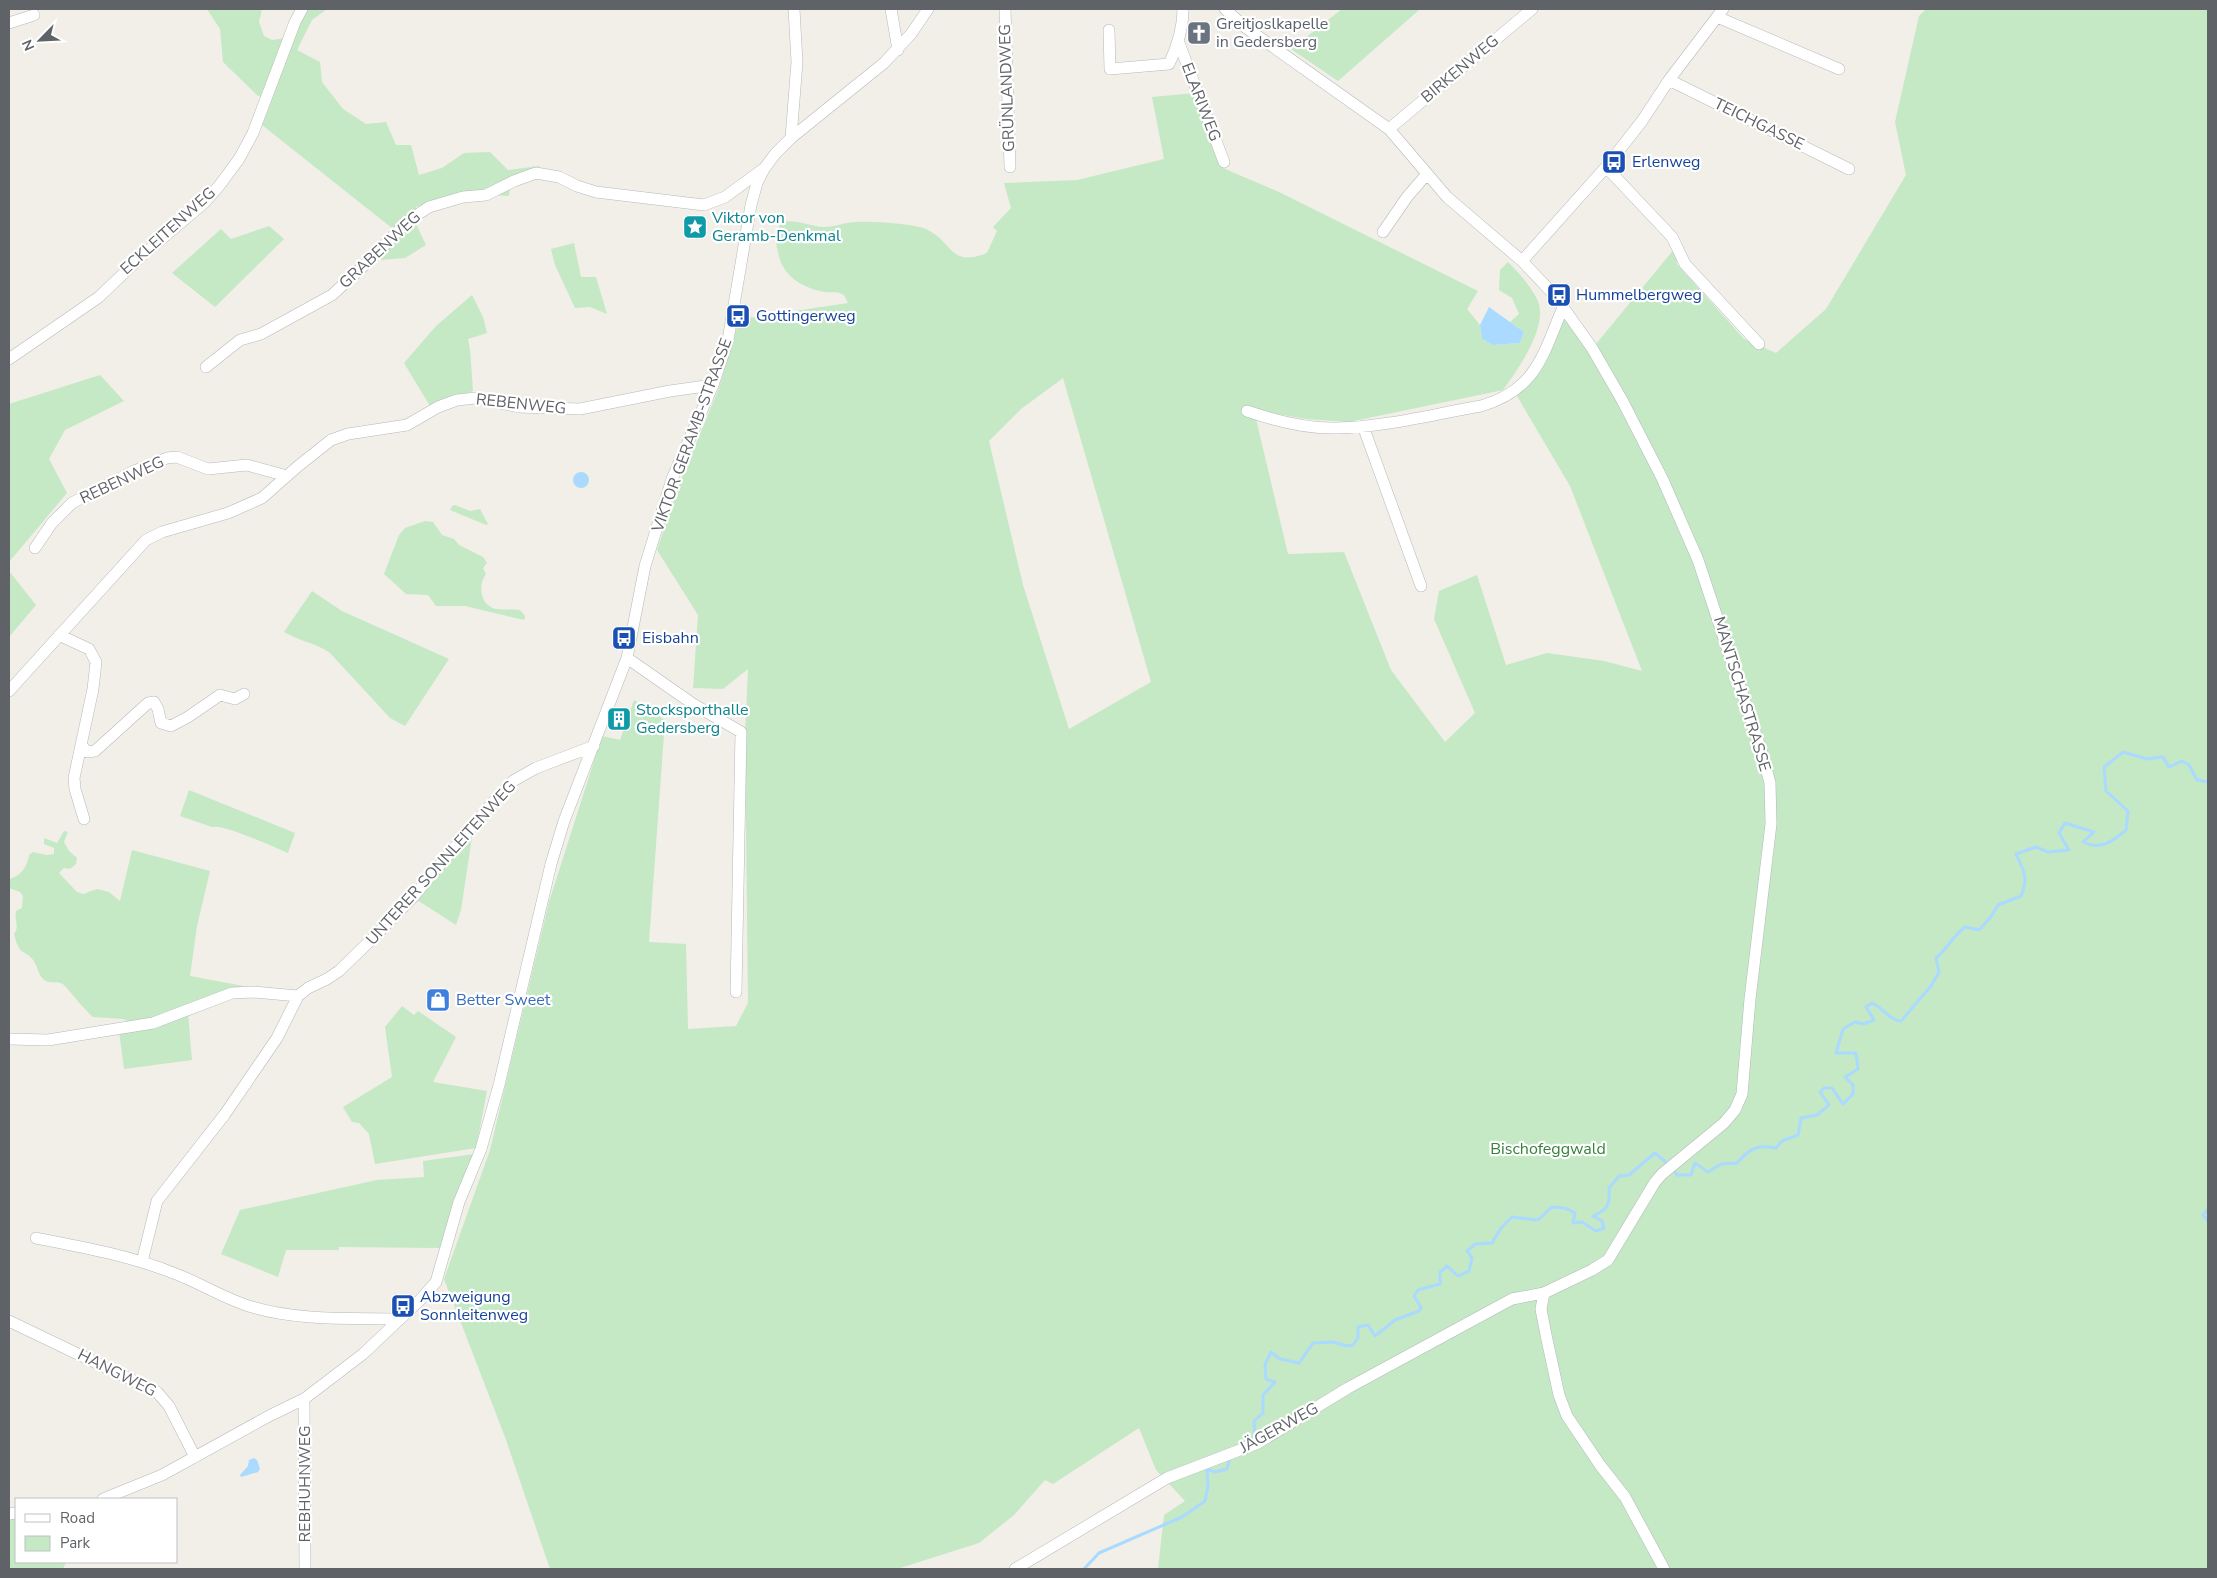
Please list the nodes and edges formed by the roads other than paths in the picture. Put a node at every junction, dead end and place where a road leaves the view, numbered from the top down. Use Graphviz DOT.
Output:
graph roads {
  1 [pos="302,9"];
  2 [pos="794,9"];
  3 [pos="891,9"];
  4 [pos="928,9"];
  5 [pos="1004,9"];
  6 [pos="1183,9"];
  7 [pos="1224,9"];
  8 [pos="1532,9"];
  9 [pos="1720,13"];
  10 [pos="34,15"];
  11 [pos="9,23"];
  12 [pos="1109,30"];
  13 [pos="1179,43"];
  14 [pos="898,50"];
  15 [pos="1839,69"];
  16 [pos="1669,80"];
  17 [pos="1389,130"];
  18 [pos="791,138"];
  19 [pos="1224,162"];
  20 [pos="1606,166"];
  21 [pos="1010,167"];
  22 [pos="764,169"];
  23 [pos="1849,169"];
  24 [pos="1427,174"];
  25 [pos="1383,232"];
  26 [pos="1522,261"];
  27 [pos="1562,307"];
  28 [pos="1759,344"];
  29 [pos="9,359"];
  30 [pos="206,367"];
  31 [pos="713,385"];
  32 [pos="1247,411"];
  33 [pos="1363,426"];
  34 [pos="287,476"];
  35 [pos="35,548"];
  36 [pos="1422,586"];
  37 [pos="60,635"];
  38 [pos="627,658"];
  39 [pos="9,691"];
  40 [pos="244,694"];
  41 [pos="82,746"];
  42 [pos="594,746"];
  43 [pos="84,819"];
  44 [pos="736,992"];
  45 [pos="298,996"];
  46 [pos="9,1039"];
  47 [pos="36,1238"];
  48 [pos="142,1262"];
  49 [pos="1544,1293"];
  50 [pos="399,1320"];
  51 [pos="9,1321"];
  52 [pos="304,1399"];
  53 [pos="194,1457"];
  54 [pos="106,1498"];
  55 [pos="305,1569"];
  56 [pos="1015,1569"];
  57 [pos="1664,1569"];
  1 -- 29 [label="street, ECKLEITENWEG"];
  2 -- 18 [label="street"];
  3 -- 14 [label="street"];
  4 -- 14 [label="street, VIKTOR GERAMB-STRASSE"];
  5 -- 21 [label="street, GRÜNLANDWEG"];
  6 -- 13 [label="street, ELARIWEG"];
  7 -- 17 [label="street, MANTSCHASTRASSE"];
  8 -- 17 [label="street, BIRKENWEG"];
  9 -- 15 [label="street"];
  9 -- 16 [label="street"];
  10 -- 11 [label="street"];
  12 -- 13 [label="street, ELARIWEG"];
  13 -- 19 [label="street, ELARIWEG"];
  14 -- 18 [label="street, VIKTOR GERAMB-STRASSE"];
  16 -- 20 [label="street"];
  16 -- 23 [label="street, TEICHGASSE"];
  17 -- 24 [label="street, MANTSCHASTRASSE"];
  18 -- 22 [label="street, VIKTOR GERAMB-STRASSE"];
  20 -- 26 [label="street"];
  20 -- 28 [label="street"];
  22 -- 30 [label="street, GRABENWEG"];
  22 -- 31 [label="street, VIKTOR GERAMB-STRASSE"];
  24 -- 25 [label="street"];
  24 -- 26 [label="street, MANTSCHASTRASSE"];
  26 -- 27 [label="street, MANTSCHASTRASSE"];
  27 -- 33 [label="street"];
  27 -- 49 [label="street, MANTSCHASTRASSE"];
  31 -- 34 [label="street, REBENWEG"];
  31 -- 38 [label="street, VIKTOR GERAMB-STRASSE"];
  32 -- 33 [label="street"];
  33 -- 36 [label="street"];
  34 -- 35 [label="street, REBENWEG"];
  34 -- 37 [label="street, REBENWEG"];
  37 -- 39 [label="street, REBENWEG"];
  37 -- 41 [label="street"];
  38 -- 42 [label="street, VIKTOR GERAMB-STRASSE"];
  38 -- 44 [label="street"];
  40 -- 41 [label="street"];
  41 -- 43 [label="street"];
  42 -- 45 [label="street, UNTERER SONNLEITENWEG"];
  42 -- 50 [label="street, VIKTOR GERAMB-STRASSE"];
  45 -- 46 [label="street"];
  45 -- 48 [label="street"];
  47 -- 48 [label="street"];
  48 -- 50 [label="street"];
  49 -- 56 [label="street, JÄGERWEG"];
  49 -- 57 [label="street"];
  50 -- 52 [label="street, VIKTOR GERAMB-STRASSE"];
  51 -- 53 [label="street, HANGWEG"];
  52 -- 53 [label="street, VIKTOR GERAMB-STRASSE"];
  52 -- 55 [label="street, REBHUHNWEG"];
  53 -- 54 [label="street, VIKTOR GERAMB-STRASSE"];
}
